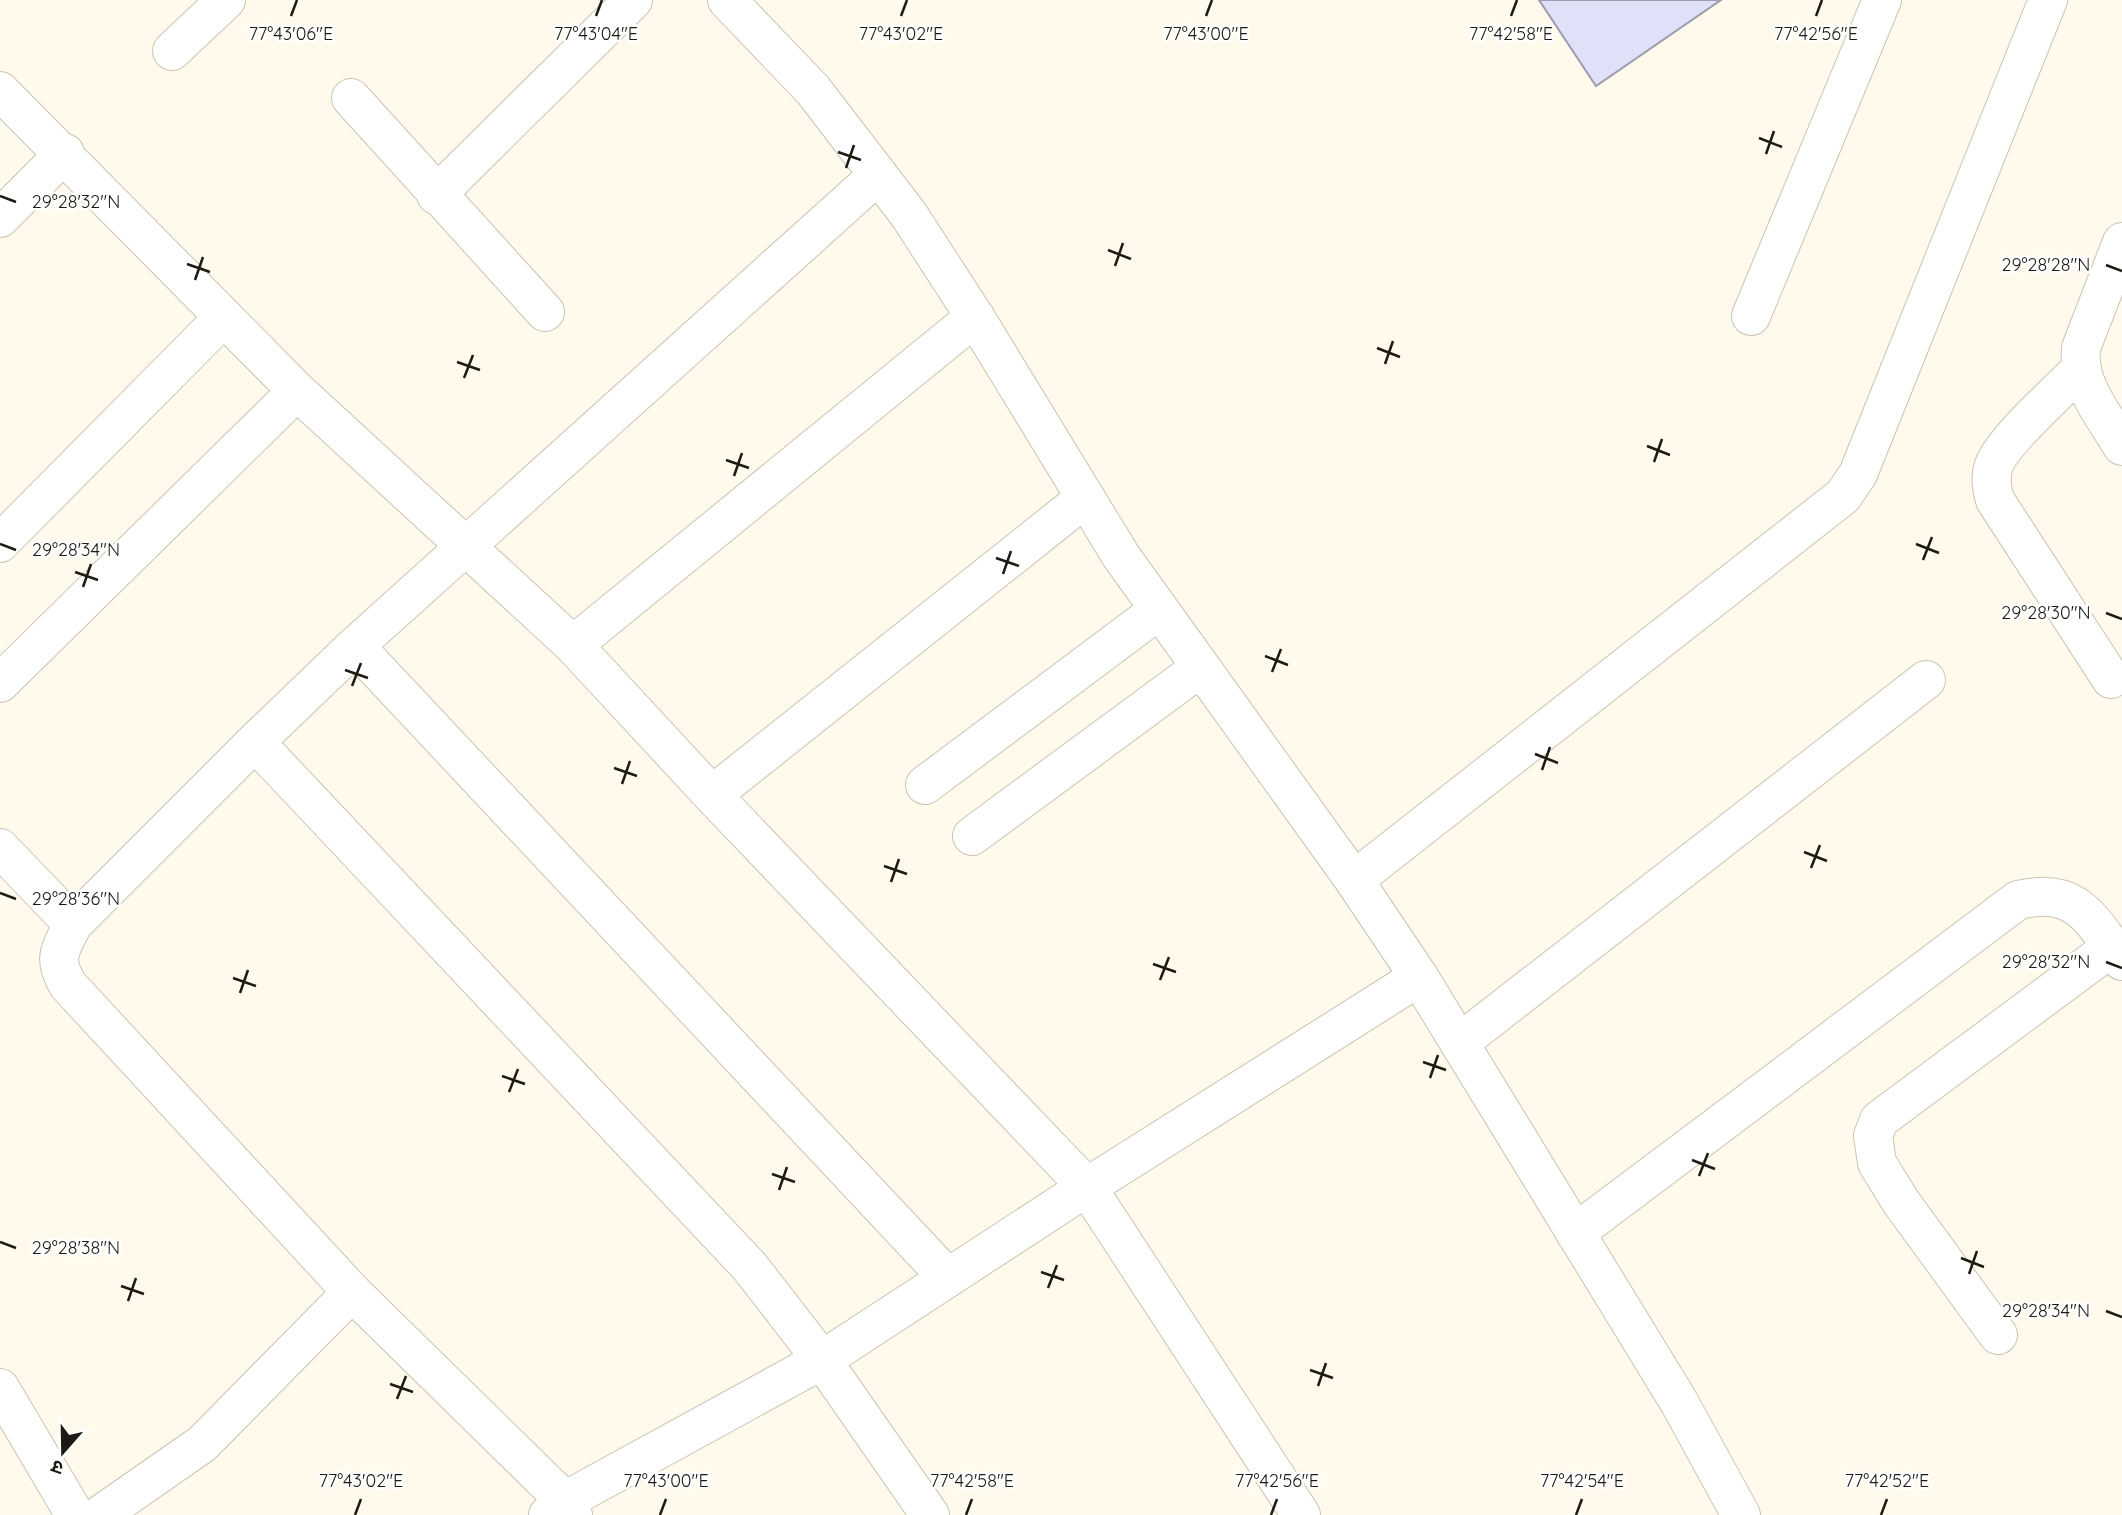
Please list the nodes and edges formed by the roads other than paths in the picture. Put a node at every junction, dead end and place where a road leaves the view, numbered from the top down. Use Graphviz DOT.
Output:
graph roads {
  1 [pos="226,0"];
  2 [pos="633,0"];
  3 [pos="727,0"];
  4 [pos="1882,0"];
  5 [pos="2048,0"];
  6 [pos="172,51"];
  7 [pos="0,91"];
  8 [pos="351,98"];
  9 [pos="65,153"];
  10 [pos="878,175"];
  11 [pos="436,195"];
  12 [pos="0,218"];
  13 [pos="2122,242"];
  14 [pos="545,312"];
  15 [pos="1751,316"];
  16 [pos="224,317"];
  17 [pos="975,317"];
  18 [pos="2080,370"];
  19 [pos="297,391"];
  20 [pos="2122,446"];
  21 [pos="1084,499"];
  22 [pos="0,543"];
  23 [pos="465,546"];
  24 [pos="1159,610"];
  25 [pos="573,645"];
  26 [pos="355,646"];
  27 [pos="1200,668"];
  28 [pos="2111,679"];
  29 [pos="1926,680"];
  30 [pos="0,683"];
  31 [pos="255,742"];
  32 [pos="925,785"];
  33 [pos="712,794"];
  34 [pos="972,836"];
  35 [pos="0,848"];
  36 [pos="1354,880"];
  37 [pos="74,924"];
  38 [pos="2117,954"];
  39 [pos="1419,977"];
  40 [pos="1459,1043"];
  41 [pos="1087,1186"];
  42 [pos="1575,1233"];
  43 [pos="948,1278"];
  44 [pos="352,1292"];
  45 [pos="1998,1335"];
  46 [pos="822,1360"];
  47 [pos="0,1388"];
  48 [pos="561,1511"];
  49 [pos="75,1515"];
  50 [pos="100,1515"];
  51 [pos="930,1515"];
  52 [pos="1301,1515"];
  53 [pos="1741,1515"];
  1 -- 6 [label="street"];
  2 -- 11 [label="street"];
  3 -- 10 [label="street"];
  4 -- 15 [label="street"];
  5 -- 36 [label="street"];
  7 -- 9 [label="street"];
  8 -- 11 [label="street"];
  9 -- 12 [label="street"];
  9 -- 16 [label="street"];
  10 -- 17 [label="street"];
  10 -- 23 [label="street"];
  11 -- 14 [label="street"];
  13 -- 18 [label="street"];
  16 -- 19 [label="street"];
  16 -- 22 [label="street"];
  17 -- 21 [label="street"];
  17 -- 25 [label="street"];
  18 -- 20 [label="street"];
  18 -- 28 [label="street"];
  19 -- 23 [label="street"];
  19 -- 30 [label="street"];
  21 -- 24 [label="street"];
  21 -- 33 [label="street"];
  23 -- 25 [label="street"];
  23 -- 26 [label="street"];
  24 -- 27 [label="street"];
  24 -- 32 [label="street"];
  25 -- 33 [label="street"];
  26 -- 31 [label="street"];
  26 -- 43 [label="street"];
  27 -- 34 [label="street"];
  27 -- 36 [label="street"];
  29 -- 40 [label="street"];
  31 -- 37 [label="street"];
  31 -- 46 [label="street"];
  33 -- 41 [label="street"];
  35 -- 37 [label="street"];
  36 -- 39 [label="street"];
  37 -- 44 [label="street"];
  38 -- 42 [label="street"];
  38 -- 45 [label="street"];
  39 -- 40 [label="street"];
  39 -- 41 [label="street"];
  40 -- 42 [label="street"];
  41 -- 43 [label="street"];
  41 -- 52 [label="street"];
  42 -- 53 [label="street"];
  43 -- 46 [label="street"];
  44 -- 48 [label="street"];
  44 -- 50 [label="street"];
  46 -- 48 [label="street"];
  46 -- 51 [label="street"];
  47 -- 49 [label="street"];
}
